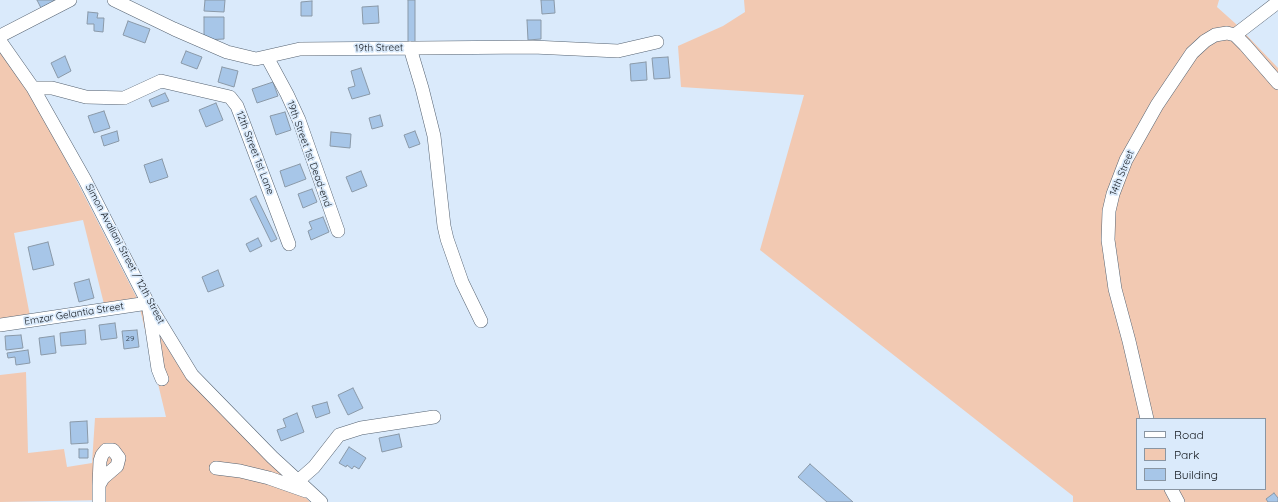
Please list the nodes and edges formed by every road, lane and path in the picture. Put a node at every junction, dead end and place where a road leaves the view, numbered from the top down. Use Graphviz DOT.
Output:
graph roads {
  1 [pos="70,0"];
  2 [pos="114,0"];
  3 [pos="1278,2"];
  4 [pos="1235,35"];
  5 [pos="0,42"];
  6 [pos="657,42"];
  7 [pos="410,48"];
  8 [pos="267,56"];
  9 [pos="1278,83"];
  10 [pos="33,88"];
  11 [pos="338,231"];
  12 [pos="289,244"];
  13 [pos="148,303"];
  14 [pos="481,322"];
  15 [pos="0,325"];
  16 [pos="162,379"];
  17 [pos="434,417"];
  18 [pos="1147,418"];
  19 [pos="216,468"];
  20 [pos="298,481"];
  21 [pos="99,485"];
  22 [pos="1172,490"];
  23 [pos="311,493"];
  24 [pos="100,502"];
  25 [pos="321,502"];
  26 [pos="1178,502"];
  1 -- 5 [label="street"];
  2 -- 8 [label="street, 19th Street"];
  3 -- 4 [label="street"];
  4 -- 9 [label="street"];
  4 -- 18 [label="street, 14th Street"];
  5 -- 10 [label="street, Simon Avaliani Street / 12th Street"];
  6 -- 7 [label="street, 19th Street"];
  7 -- 8 [label="street, 19th Street"];
  7 -- 14 [label="street"];
  8 -- 11 [label="street, 19th Street 1st Dead-end"];
  10 -- 12 [label="street, 12th Street 1st Lane"];
  10 -- 13 [label="street, Simon Avaliani Street / 12th Street"];
  13 -- 15 [label="street, Emzar Gelantia Street"];
  13 -- 16 [label="street"];
  13 -- 20 [label="street, Simon Avaliani Street / 12th Street"];
  17 -- 20 [label="street"];
  19 -- 23 [label="street"];
  20 -- 23 [label="street, Simon Avaliani Street / 12th Street"];
  21 -- 24 [label="street"];
  22 -- 26 [label="street"];
  23 -- 25 [label="street, Simon Avaliani Street / 12th Street"];
}
